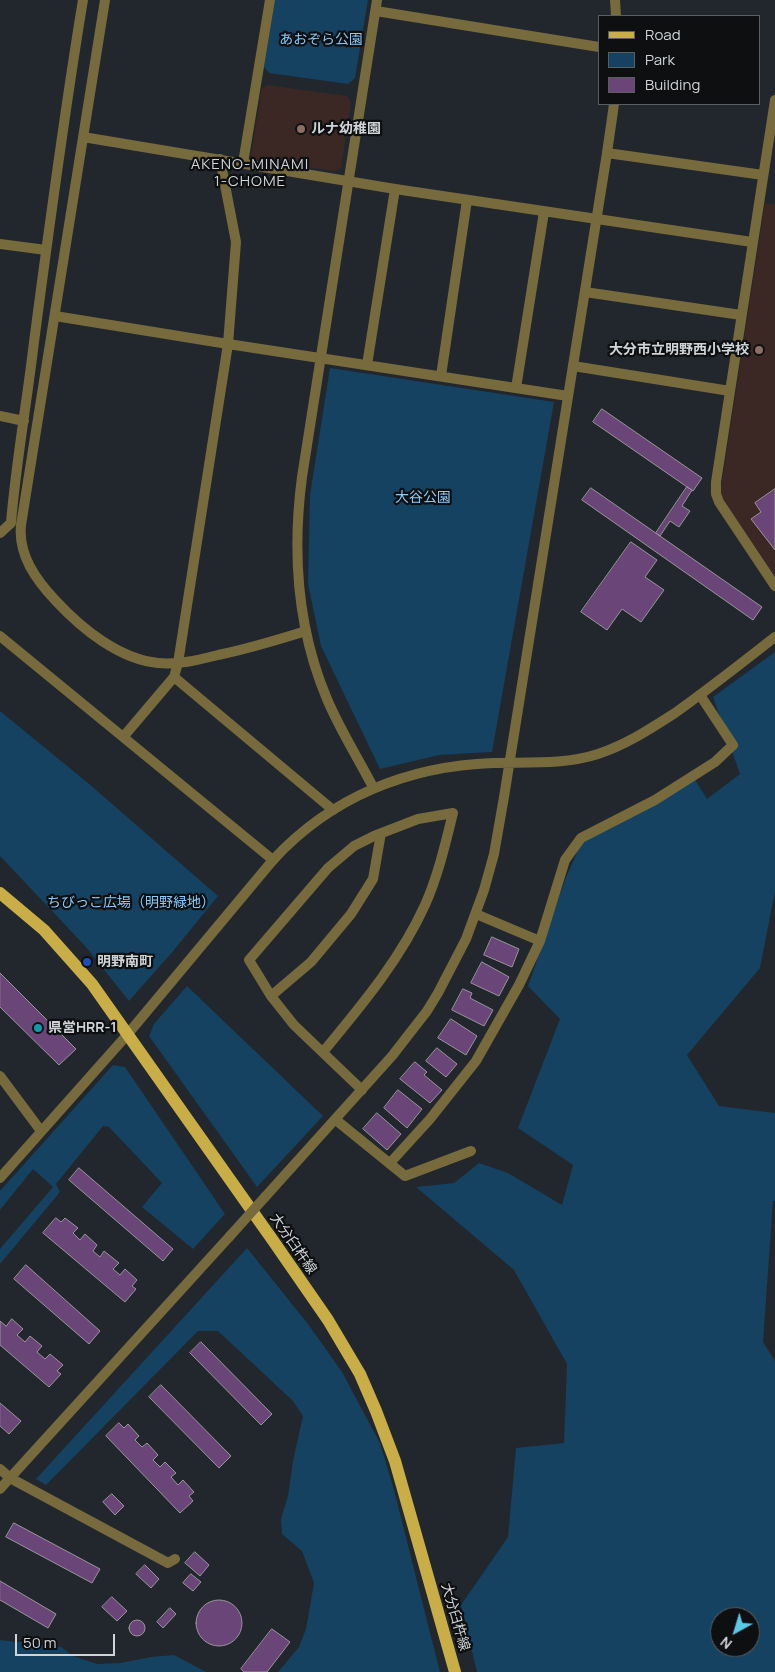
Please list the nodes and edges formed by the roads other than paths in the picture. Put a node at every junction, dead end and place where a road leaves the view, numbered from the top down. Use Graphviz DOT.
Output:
graph roads {
  1 [pos="84,0"];
  2 [pos="105,0"];
  3 [pos="270,0"];
  4 [pos="615,0"];
  5 [pos="376,5"];
  6 [pos="616,15"];
  7 [pos="598,46"];
  8 [pos="775,100"];
  9 [pos="614,105"];
  10 [pos="83,137"];
  11 [pos="607,153"];
  12 [pos="220,159"];
  13 [pos="243,163"];
  14 [pos="763,175"];
  15 [pos="349,180"];
  16 [pos="395,189"];
  17 [pos="468,200"];
  18 [pos="544,212"];
  19 [pos="596,220"];
  20 [pos="752,242"];
  21 [pos="0,244"];
  22 [pos="46,250"];
  23 [pos="585,292"];
  24 [pos="741,315"];
  25 [pos="55,316"];
  26 [pos="228,344"];
  27 [pos="321,357"];
  28 [pos="367,365"];
  29 [pos="573,366"];
  30 [pos="441,376"];
  31 [pos="516,388"];
  32 [pos="730,391"];
  33 [pos="568,396"];
  34 [pos="0,416"];
  35 [pos="24,421"];
  36 [pos="16,524"];
  37 [pos="0,533"];
  38 [pos="775,586"];
  39 [pos="306,631"];
  40 [pos="0,636"];
  41 [pos="775,638"];
  42 [pos="178,663"];
  43 [pos="174,677"];
  44 [pos="700,695"];
  45 [pos="124,736"];
  46 [pos="508,762"];
  47 [pos="373,788"];
  48 [pos="333,810"];
  49 [pos="381,833"];
  50 [pos="273,860"];
  51 [pos="0,893"];
  52 [pos="476,914"];
  53 [pos="540,941"];
  54 [pos="271,996"];
  55 [pos="127,1035"];
  56 [pos="323,1052"];
  57 [pos="0,1076"];
  58 [pos="362,1090"];
  59 [pos="336,1120"];
  60 [pos="41,1131"];
  61 [pos="471,1151"];
  62 [pos="390,1163"];
  63 [pos="0,1178"];
  64 [pos="0,1469"];
  65 [pos="10,1478"];
  66 [pos="0,1489"];
  67 [pos="175,1559"];
  68 [pos="455,1672"];
  1 -- 22 [label="street"];
  2 -- 10 [label="street"];
  3 -- 13 [label="street"];
  4 -- 6 [label="street"];
  5 -- 7 [label="street"];
  5 -- 15 [label="street"];
  8 -- 14 [label="street"];
  9 -- 11 [label="street"];
  10 -- 12 [label="street"];
  10 -- 25 [label="street"];
  11 -- 14 [label="street"];
  11 -- 19 [label="street"];
  12 -- 13 [label="street"];
  12 -- 26 [label="street"];
  13 -- 15 [label="street"];
  14 -- 20 [label="street"];
  15 -- 16 [label="street"];
  15 -- 27 [label="street"];
  16 -- 17 [label="street"];
  16 -- 28 [label="street"];
  17 -- 18 [label="street"];
  17 -- 30 [label="street"];
  18 -- 19 [label="street"];
  18 -- 31 [label="street"];
  19 -- 20 [label="street"];
  19 -- 23 [label="street"];
  20 -- 24 [label="street"];
  21 -- 22 [label="street"];
  22 -- 35 [label="street"];
  23 -- 24 [label="street"];
  23 -- 29 [label="street"];
  24 -- 32 [label="street"];
  25 -- 26 [label="street"];
  25 -- 36 [label="street"];
  26 -- 27 [label="street"];
  26 -- 42 [label="street"];
  27 -- 28 [label="street"];
  27 -- 39 [label="street"];
  28 -- 30 [label="street"];
  29 -- 32 [label="street"];
  29 -- 33 [label="street"];
  30 -- 31 [label="street"];
  31 -- 33 [label="street"];
  32 -- 38 [label="street"];
  33 -- 46 [label="street"];
  34 -- 35 [label="street"];
  35 -- 36 [label="street"];
  36 -- 37 [label="street"];
  36 -- 42 [label="street"];
  39 -- 42 [label="street"];
  39 -- 47 [label="street"];
  40 -- 45 [label="street"];
  41 -- 44 [label="street"];
  42 -- 43 [label="street"];
  43 -- 45 [label="street"];
  43 -- 48 [label="street"];
  44 -- 46 [label="street"];
  44 -- 53 [label="street"];
  45 -- 50 [label="street"];
  46 -- 47 [label="street"];
  46 -- 52 [label="street"];
  47 -- 48 [label="street"];
  48 -- 50 [label="street"];
  49 -- 54 [label="street"];
  49 -- 54 [label="street"];
  49 -- 56 [label="street"];
  50 -- 55 [label="street"];
  51 -- 55 [label="main road, 大分臼杵線"];
  52 -- 53 [label="street"];
  52 -- 58 [label="street"];
  53 -- 62 [label="street"];
  54 -- 56 [label="street"];
  55 -- 60 [label="street"];
  55 -- 68 [label="main road, 大分臼杵線"];
  56 -- 58 [label="street"];
  57 -- 60 [label="street"];
  58 -- 59 [label="street"];
  59 -- 62 [label="street"];
  59 -- 65 [label="street, bridge"];
  60 -- 63 [label="street"];
  61 -- 62 [label="street"];
  64 -- 65 [label="street"];
  65 -- 66 [label="street"];
  65 -- 67 [label="street"];
}
